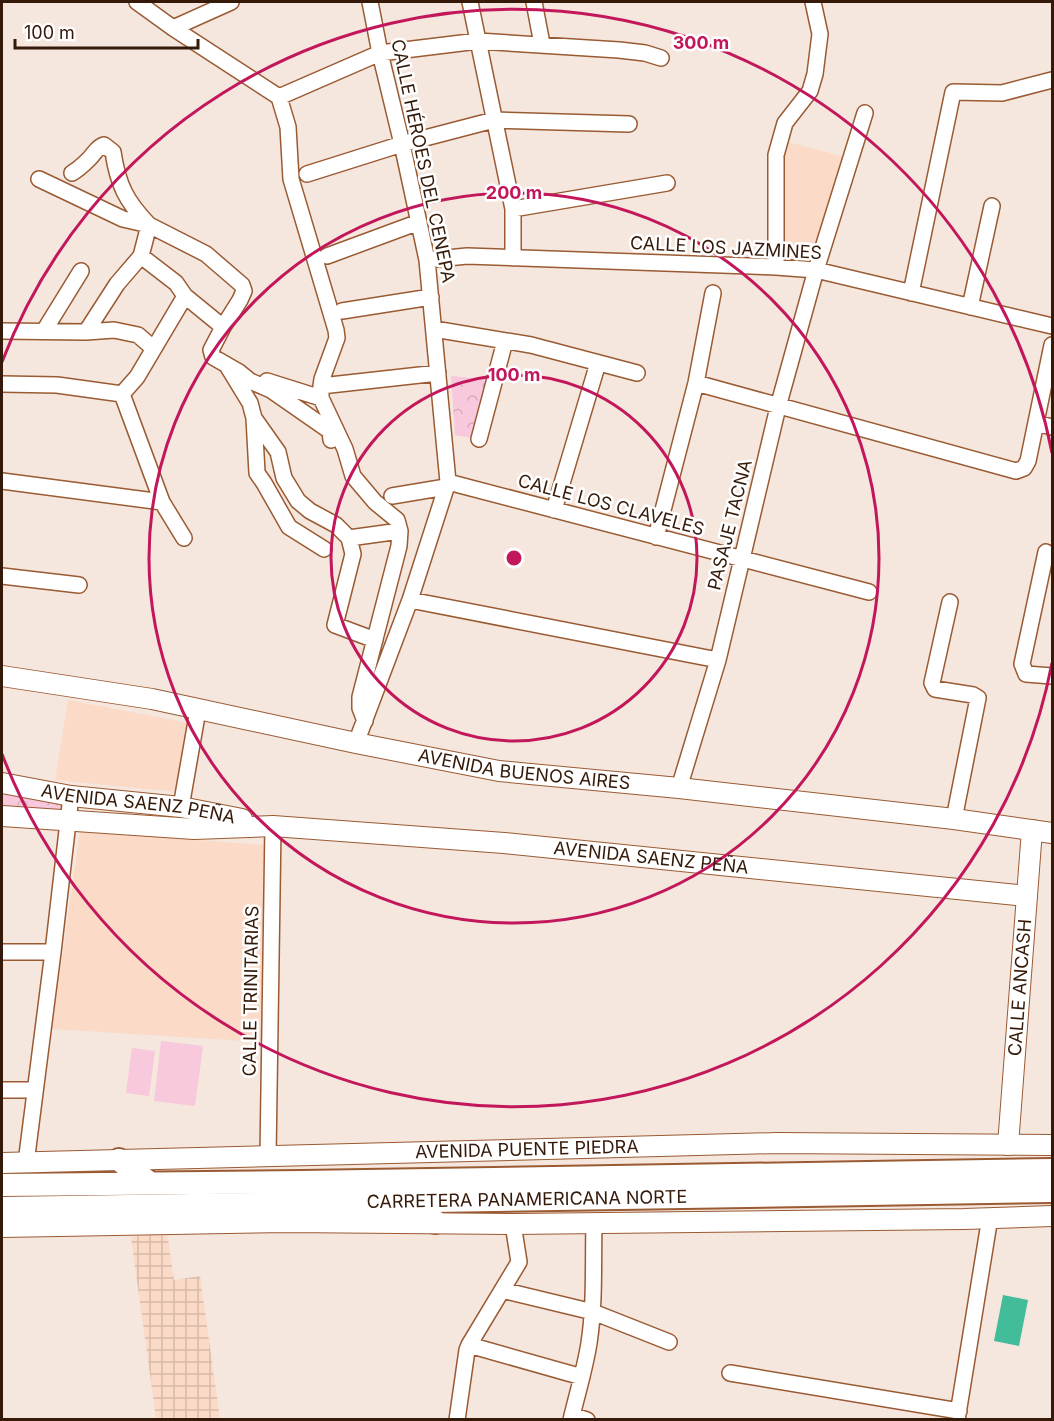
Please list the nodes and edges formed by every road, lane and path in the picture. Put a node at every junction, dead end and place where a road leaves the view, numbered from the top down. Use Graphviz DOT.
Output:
graph roads {
  1 [pos="137,2"];
  2 [pos="231,2"];
  3 [pos="370,2"];
  4 [pos="470,2"];
  5 [pos="534,2"];
  6 [pos="813,2"];
  7 [pos="173,28"];
  8 [pos="478,41"];
  9 [pos="542,44"];
  10 [pos="380,53"];
  11 [pos="661,58"];
  12 [pos="1053,80"];
  13 [pos="279,97"];
  14 [pos="864,113"];
  15 [pos="494,120"];
  16 [pos="629,124"];
  17 [pos="402,144"];
  18 [pos="72,173"];
  19 [pos="307,174"];
  20 [pos="39,179"];
  21 [pos="667,183"];
  22 [pos="992,206"];
  23 [pos="513,209"];
  24 [pos="419,222"];
  25 [pos="149,225"];
  26 [pos="141,256"];
  27 [pos="327,256"];
  28 [pos="513,258"];
  29 [pos="427,260"];
  30 [pos="776,267"];
  31 [pos="816,270"];
  32 [pos="81,271"];
  33 [pos="911,293"];
  34 [pos="713,294"];
  35 [pos="185,296"];
  36 [pos="431,297"];
  37 [pos="970,307"];
  38 [pos="342,312"];
  39 [pos="1053,326"];
  40 [pos="223,327"];
  41 [pos="434,329"];
  42 [pos="2,331"];
  43 [pos="44,331"];
  44 [pos="86,332"];
  45 [pos="506,341"];
  46 [pos="1053,345"];
  47 [pos="153,348"];
  48 [pos="598,363"];
  49 [pos="226,365"];
  50 [pos="438,373"];
  51 [pos="638,373"];
  52 [pos="244,376"];
  53 [pos="696,383"];
  54 [pos="2,384"];
  55 [pos="321,392"];
  56 [pos="122,394"];
  57 [pos="778,407"];
  58 [pos="254,418"];
  59 [pos="1036,423"];
  60 [pos="1053,427"];
  61 [pos="479,439"];
  62 [pos="353,476"];
  63 [pos="2,481"];
  64 [pos="447,484"];
  65 [pos="392,496"];
  66 [pos="162,502"];
  67 [pos="554,510"];
  68 [pos="400,531"];
  69 [pos="656,537"];
  70 [pos="184,538"];
  71 [pos="349,538"];
  72 [pos="324,549"];
  73 [pos="1046,552"];
  74 [pos="742,559"];
  75 [pos="2,576"];
  76 [pos="79,585"];
  77 [pos="869,592"];
  78 [pos="410,600"];
  79 [pos="950,602"];
  80 [pos="375,640"];
  81 [pos="717,660"];
  82 [pos="1053,675"];
  83 [pos="2,676"];
  84 [pos="198,710"];
  85 [pos="365,721"];
  86 [pos="356,743"];
  87 [pos="2,783"];
  88 [pos="679,788"];
  89 [pos="70,796"];
  90 [pos="182,807"];
  91 [pos="2,816"];
  92 [pos="954,819"];
  93 [pos="68,820"];
  94 [pos="273,826"];
  95 [pos="1032,830"];
  96 [pos="1053,833"];
  97 [pos="1027,896"];
  98 [pos="2,952"];
  99 [pos="53,952"];
  100 [pos="2,1090"];
  101 [pos="35,1090"];
  102 [pos="1053,1144"];
  103 [pos="1008,1145"];
  104 [pos="268,1157"];
  105 [pos="119,1160"];
  106 [pos="2,1163"];
  107 [pos="26,1163"];
  108 [pos="1053,1170"];
  109 [pos="150,1184"];
  110 [pos="2,1185"];
  111 [pos="1053,1191"];
  112 [pos="333,1203"];
  113 [pos="2,1208"];
  114 [pos="1053,1215"];
  115 [pos="990,1217"];
  116 [pos="436,1222"];
  117 [pos="594,1223"];
  118 [pos="513,1224"];
  119 [pos="2,1227"];
  120 [pos="502,1290"];
  121 [pos="592,1312"];
  122 [pos="669,1342"];
  123 [pos="469,1345"];
  124 [pos="730,1373"];
  125 [pos="582,1377"];
  126 [pos="958,1415"];
  127 [pos="571,1417"];
  128 [pos="457,1419"];
  129 [pos="587,1419"];
  1 -- 7 [label="street"];
  2 -- 7 [label="street"];
  3 -- 10 [label="street, CALLE HÉROES DEL CENEPA"];
  4 -- 8 [label="street"];
  5 -- 9 [label="street"];
  6 -- 30 [label="street"];
  7 -- 13 [label="street"];
  8 -- 9 [label="street"];
  8 -- 10 [label="street"];
  8 -- 15 [label="street"];
  9 -- 11 [label="street"];
  10 -- 13 [label="street"];
  10 -- 17 [label="street, CALLE HÉROES DEL CENEPA"];
  12 -- 33 [label="street"];
  13 -- 55 [label="street"];
  14 -- 31 [label="street, PASAJE TACNA"];
  15 -- 16 [label="street"];
  15 -- 17 [label="street"];
  15 -- 23 [label="street"];
  17 -- 19 [label="street"];
  17 -- 24 [label="street, CALLE HÉROES DEL CENEPA"];
  18 -- 25 [label="street"];
  20 -- 25 [label="street"];
  21 -- 23 [label="street"];
  22 -- 37 [label="street"];
  23 -- 28 [label="street"];
  24 -- 27 [label="street"];
  24 -- 29 [label="street, CALLE HÉROES DEL CENEPA"];
  25 -- 26 [label="street"];
  25 -- 40 [label="street"];
  26 -- 35 [label="street"];
  26 -- 44 [label="street"];
  28 -- 29 [label="street, CALLE LOS JAZMINES"];
  28 -- 30 [label="street, CALLE LOS JAZMINES"];
  29 -- 36 [label="street, CALLE HÉROES DEL CENEPA"];
  30 -- 31 [label="street, CALLE LOS JAZMINES"];
  31 -- 33 [label="street, CALLE LOS JAZMINES"];
  31 -- 57 [label="street, PASAJE TACNA"];
  32 -- 43 [label="street"];
  33 -- 37 [label="street, CALLE LOS JAZMINES"];
  34 -- 53 [label="street"];
  35 -- 40 [label="street"];
  35 -- 47 [label="street"];
  36 -- 38 [label="street"];
  36 -- 41 [label="street, CALLE HÉROES DEL CENEPA"];
  37 -- 39 [label="street, CALLE LOS JAZMINES"];
  40 -- 49 [label="street"];
  41 -- 45 [label="street"];
  41 -- 50 [label="street, CALLE HÉROES DEL CENEPA"];
  42 -- 43 [label="street"];
  43 -- 44 [label="street"];
  44 -- 47 [label="street"];
  45 -- 48 [label="street"];
  45 -- 61 [label="street"];
  46 -- 59 [label="street"];
  47 -- 56 [label="street"];
  48 -- 51 [label="street"];
  48 -- 67 [label="street"];
  49 -- 52 [label="street"];
  49 -- 58 [label="street"];
  50 -- 55 [label="street"];
  50 -- 64 [label="street, CALLE HÉROES DEL CENEPA"];
  52 -- 55 [label="street"];
  52 -- 62 [label="street"];
  53 -- 57 [label="street"];
  53 -- 69 [label="street"];
  54 -- 56 [label="street"];
  55 -- 62 [label="street"];
  56 -- 66 [label="street"];
  57 -- 59 [label="street"];
  57 -- 74 [label="street, PASAJE TACNA"];
  58 -- 71 [label="street"];
  58 -- 72 [label="street"];
  59 -- 60 [label="street"];
  62 -- 68 [label="street"];
  63 -- 66 [label="street"];
  64 -- 65 [label="street"];
  64 -- 67 [label="street, CALLE LOS CLAVELES"];
  64 -- 78 [label="street, CALLE HÉROES DEL CENEPA"];
  66 -- 70 [label="street"];
  67 -- 69 [label="street, CALLE LOS CLAVELES"];
  68 -- 71 [label="street"];
  68 -- 80 [label="street"];
  69 -- 74 [label="street, CALLE LOS CLAVELES"];
  71 -- 80 [label="street"];
  73 -- 82 [label="street"];
  74 -- 77 [label="street, CALLE LOS CLAVELES"];
  74 -- 81 [label="street, PASAJE TACNA"];
  75 -- 76 [label="street"];
  78 -- 81 [label="street"];
  78 -- 85 [label="street, CALLE HÉROES DEL CENEPA"];
  79 -- 92 [label="street"];
  80 -- 85 [label="street"];
  81 -- 88 [label="street, PASAJE TACNA"];
  83 -- 84 [label="main road, AVENIDA BUENOS AIRES"];
  84 -- 86 [label="main road, AVENIDA BUENOS AIRES"];
  84 -- 90 [label="street"];
  85 -- 86 [label="street, CALLE HÉROES DEL CENEPA"];
  86 -- 88 [label="main road, AVENIDA BUENOS AIRES"];
  87 -- 89 [label="main road, AVENIDA SAENZ PEÑA"];
  88 -- 92 [label="main road, AVENIDA BUENOS AIRES"];
  89 -- 90 [label="main road, AVENIDA SAENZ PEÑA"];
  89 -- 93 [label="street"];
  90 -- 94 [label="main road, AVENIDA SAENZ PEÑA"];
  91 -- 93 [label="main road, AVENIDA SAENZ PEÑA"];
  92 -- 95 [label="main road, AVENIDA BUENOS AIRES"];
  93 -- 94 [label="main road, AVENIDA SAENZ PEÑA"];
  93 -- 99 [label="street"];
  94 -- 97 [label="main road, AVENIDA SAENZ PEÑA"];
  94 -- 104 [label="street, CALLE TRINITARIAS"];
  95 -- 96 [label="main road, AVENIDA BUENOS AIRES"];
  95 -- 97 [label="main road, CALLE ANCASH"];
  97 -- 103 [label="main road, CALLE ANCASH"];
  98 -- 99 [label="street"];
  99 -- 101 [label="street"];
  100 -- 101 [label="street"];
  101 -- 107 [label="street"];
  102 -- 103 [label="main road, AVENIDA PUENTE PIEDRA"];
  103 -- 104 [label="main road, AVENIDA PUENTE PIEDRA"];
  104 -- 105 [label="main road, AVENIDA PUENTE PIEDRA"];
  105 -- 107 [label="main road, AVENIDA PUENTE PIEDRA"];
  105 -- 109 [label="highway"];
  106 -- 107 [label="main road, AVENIDA PUENTE PIEDRA"];
  108 -- 109 [label="highway, CARRETERA PANAMERICANA NORTE"];
  109 -- 110 [label="highway, CARRETERA PANAMERICANA NORTE"];
  111 -- 112 [label="highway, CARRETERA PANAMERICANA NORTE"];
  112 -- 113 [label="highway, CARRETERA PANAMERICANA NORTE"];
  112 -- 116 [label="highway"];
  114 -- 115 [label="main road"];
  115 -- 117 [label="main road"];
  115 -- 126 [label="street"];
  116 -- 118 [label="main road"];
  116 -- 119 [label="main road"];
  117 -- 118 [label="main road"];
  117 -- 121 [label="street"];
  118 -- 120 [label="street"];
  120 -- 121 [label="street"];
  120 -- 123 [label="street"];
  121 -- 122 [label="street"];
  121 -- 125 [label="street"];
  123 -- 125 [label="street"];
  123 -- 128 [label="street"];
  124 -- 126 [label="street"];
  125 -- 127 [label="street"];
  127 -- 129 [label="street"];
}
